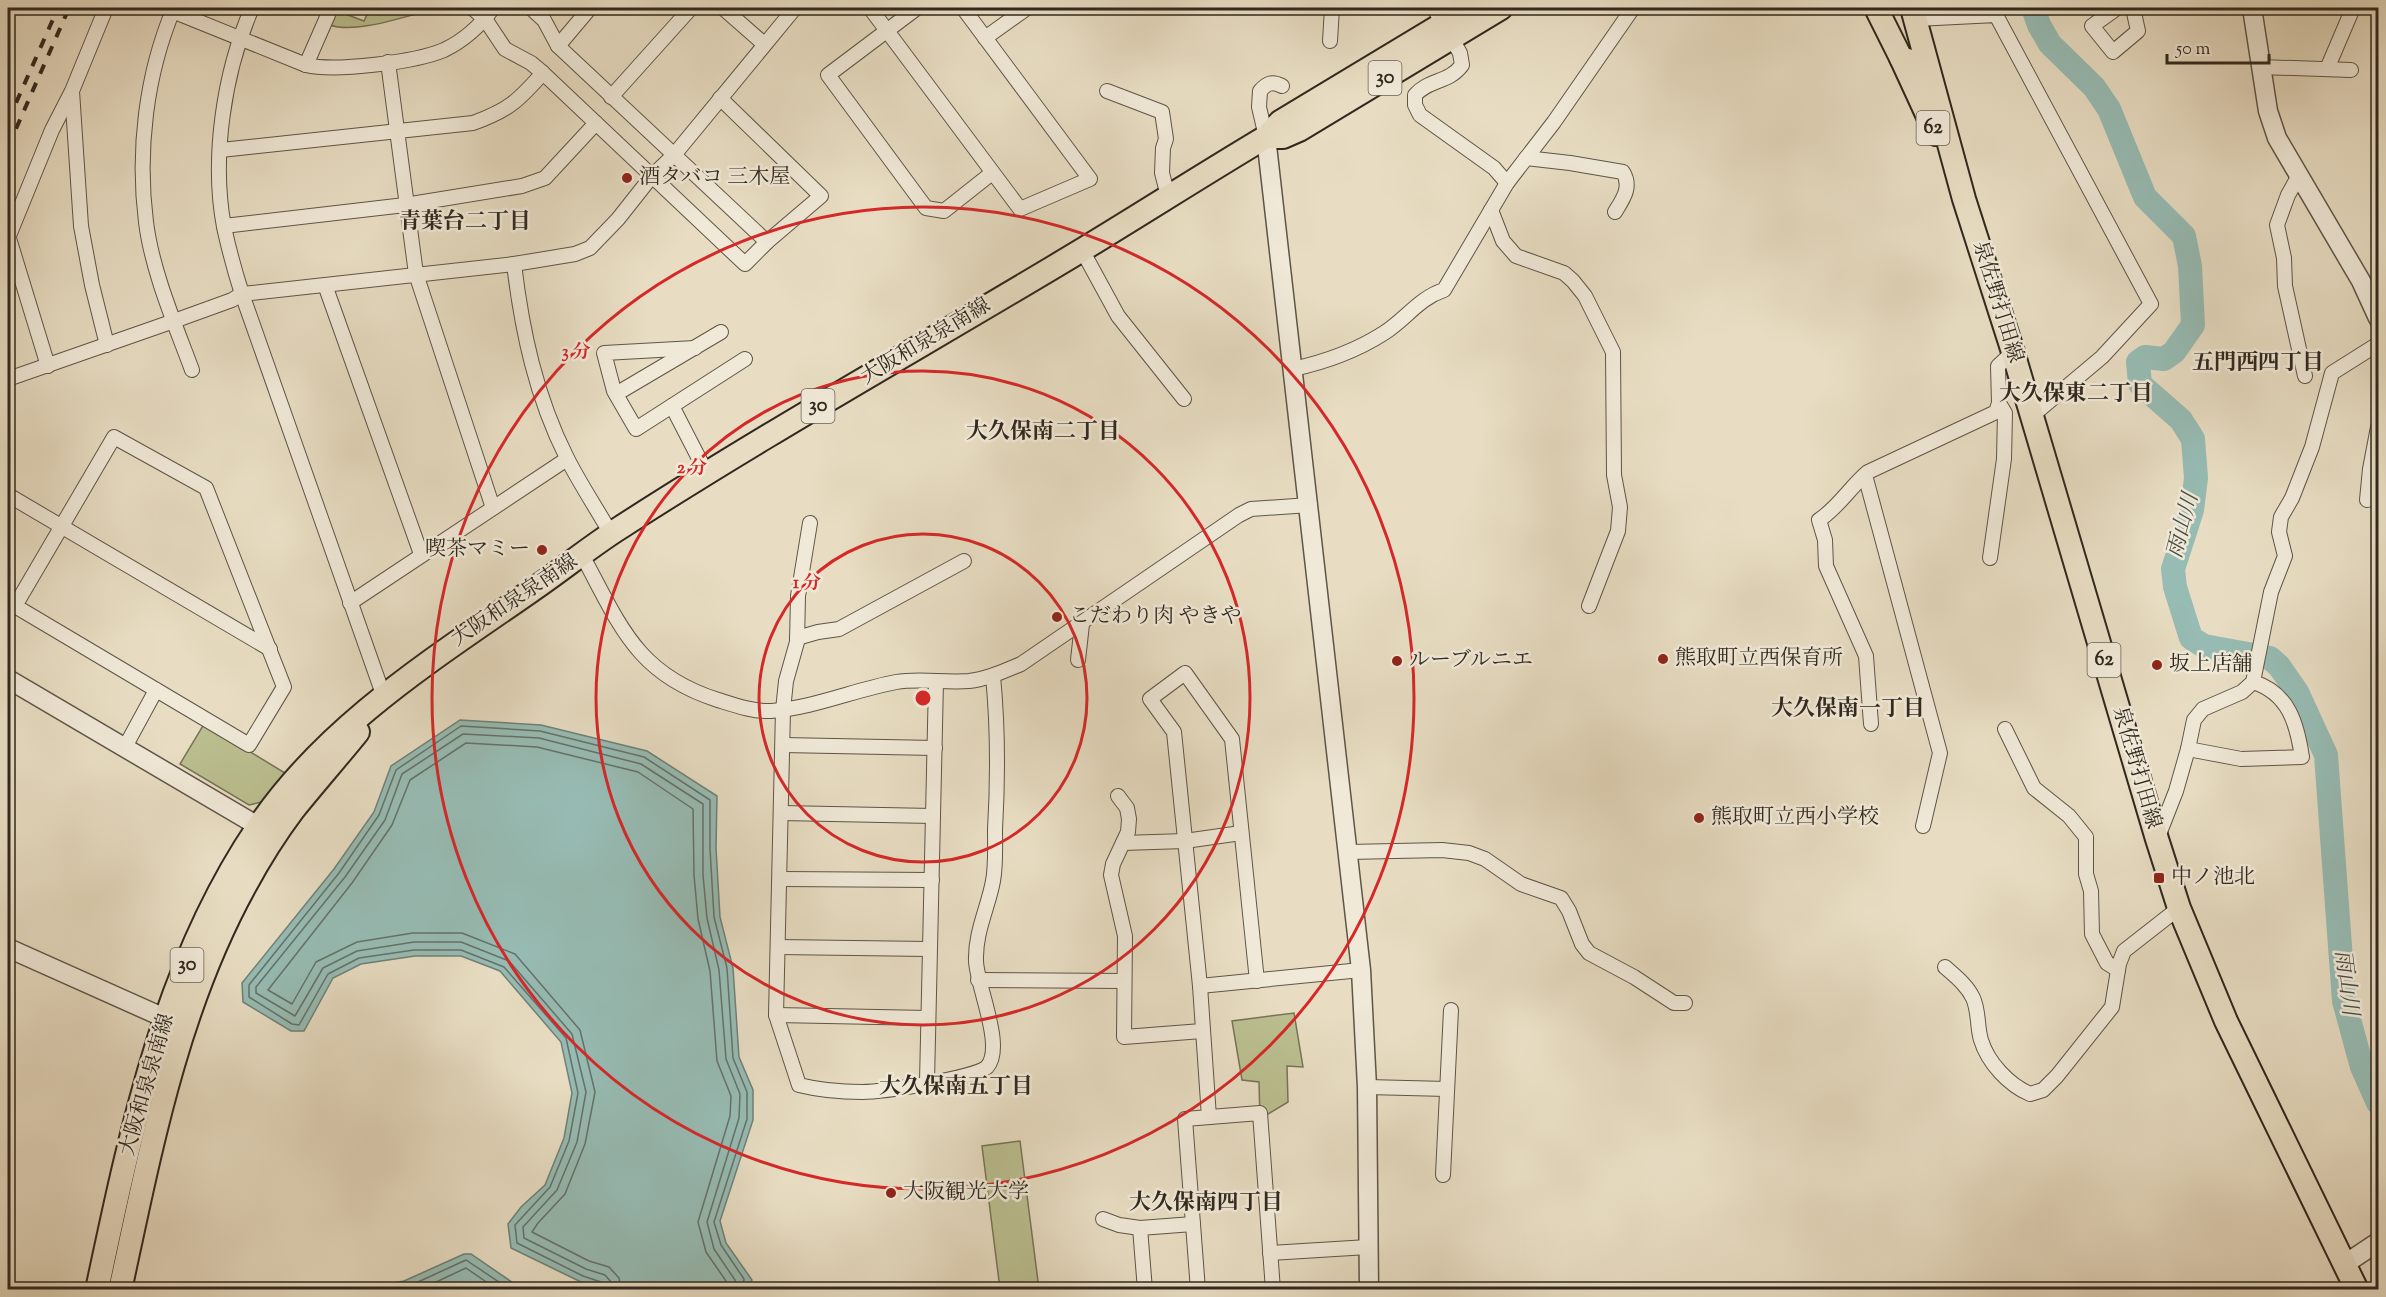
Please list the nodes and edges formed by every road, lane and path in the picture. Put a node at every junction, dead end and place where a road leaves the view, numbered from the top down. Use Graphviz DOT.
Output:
graph roads {
  1 [pos="106,8"];
  2 [pos="252,8"];
  3 [pos="331,8"];
  4 [pos="472,8"];
  5 [pos="531,8"];
  6 [pos="590,8"];
  7 [pos="691,8"];
  8 [pos="723,8"];
  9 [pos="795,8"];
  10 [pos="870,8"];
  11 [pos="917,8"];
  12 [pos="963,8"];
  13 [pos="1027,8"];
  14 [pos="1332,8"];
  15 [pos="1469,8"];
  16 [pos="1501,8"];
  17 [pos="1633,8"];
  18 [pos="1876,8"];
  19 [pos="2117,8"];
  20 [pos="2133,8"];
  21 [pos="2252,8"];
  22 [pos="2354,8"];
  23 [pos="171,9"];
  24 [pos="1994,11"];
  25 [pos="489,13"];
  26 [pos="1914,13"];
  27 [pos="1442,23"];
  28 [pos="887,29"];
  29 [pos="239,38"];
  30 [pos="985,38"];
  31 [pos="1330,41"];
  32 [pos="764,44"];
  33 [pos="558,46"];
  34 [pos="1925,51"];
  35 [pos="1901,58"];
  36 [pos="388,62"];
  37 [pos="306,65"];
  38 [pos="2260,68"];
  39 [pos="2327,69"];
  40 [pos="2350,70"];
  41 [pos="543,73"];
  42 [pos="1281,86"];
  43 [pos="1107,91"];
  44 [pos="72,92"];
  45 [pos="612,97"];
  46 [pos="720,98"];
  47 [pos="596,123"];
  48 [pos="397,131"];
  49 [pos="1266,137"];
  50 [pos="221,150"];
  51 [pos="674,155"];
  52 [pos="1526,158"];
  53 [pos="992,173"];
  54 [pos="652,176"];
  55 [pos="2298,177"];
  56 [pos="1507,183"];
  57 [pos="1168,196"];
  58 [pos="1965,199"];
  59 [pos="405,205"];
  60 [pos="1491,210"];
  61 [pos="1615,212"];
  62 [pos="224,226"];
  63 [pos="8,236"];
  64 [pos="767,242"];
  65 [pos="1082,250"];
  66 [pos="514,264"];
  67 [pos="416,274"];
  68 [pos="326,285"];
  69 [pos="242,294"];
  70 [pos="2378,313"];
  71 [pos="174,321"];
  72 [pos="722,333"];
  73 [pos="2379,344"];
  74 [pos="107,345"];
  75 [pos="695,348"];
  76 [pos="2013,352"];
  77 [pos="746,358"];
  78 [pos="48,366"];
  79 [pos="1293,369"];
  80 [pos="192,370"];
  81 [pos="2305,376"];
  82 [pos="8,379"];
  83 [pos="616,394"];
  84 [pos="1184,399"];
  85 [pos="1999,404"];
  86 [pos="672,406"];
  87 [pos="2032,416"];
  88 [pos="2379,427"];
  89 [pos="567,459"];
  90 [pos="707,474"];
  91 [pos="1865,475"];
  92 [pos="8,495"];
  93 [pos="2367,500"];
  94 [pos="1310,505"];
  95 [pos="493,508"];
  96 [pos="810,523"];
  97 [pos="63,526"];
  98 [pos="611,534"];
  99 [pos="421,554"];
  100 [pos="582,555"];
  101 [pos="1990,558"];
  102 [pos="964,561"];
  103 [pos="350,603"];
  104 [pos="1589,606"];
  105 [pos="1082,624"];
  106 [pos="797,638"];
  107 [pos="270,649"];
  108 [pos="1078,660"];
  109 [pos="993,676"];
  110 [pos="8,678"];
  111 [pos="936,682"];
  112 [pos="2253,682"];
  113 [pos="156,690"];
  114 [pos="384,697"];
  115 [pos="783,710"];
  116 [pos="1871,724"];
  117 [pos="2004,729"];
  118 [pos="783,745"];
  119 [pos="125,747"];
  120 [pos="935,748"];
  121 [pos="2188,748"];
  122 [pos="1118,796"];
  123 [pos="781,813"];
  124 [pos="933,816"];
  125 [pos="258,826"];
  126 [pos="1923,826"];
  127 [pos="1241,833"];
  128 [pos="2157,839"];
  129 [pos="1185,841"];
  130 [pos="1123,843"];
  131 [pos="1348,852"];
  132 [pos="780,879"];
  133 [pos="932,880"];
  134 [pos="2180,908"];
  135 [pos="778,947"];
  136 [pos="8,948"];
  137 [pos="929,949"];
  138 [pos="1945,967"];
  139 [pos="1361,970"];
  140 [pos="2118,970"];
  141 [pos="978,980"];
  142 [pos="1123,981"];
  143 [pos="1257,981"];
  144 [pos="1200,986"];
  145 [pos="1685,1003"];
  146 [pos="1451,1010"];
  147 [pos="776,1015"];
  148 [pos="928,1018"];
  149 [pos="174,1023"];
  150 [pos="1202,1031"];
  151 [pos="927,1082"];
  152 [pos="1367,1087"];
  153 [pos="1447,1089"];
  154 [pos="1209,1116"];
  155 [pos="1443,1175"];
  156 [pos="1103,1219"];
  157 [pos="1193,1224"];
  158 [pos="1140,1228"];
  159 [pos="2379,1242"];
  160 [pos="1368,1247"];
  161 [pos="1270,1253"];
  162 [pos="2345,1264"];
  163 [pos="97,1290"];
  164 [pos="120,1290"];
  165 [pos="1145,1290"];
  166 [pos="1198,1290"];
  167 [pos="1273,1290"];
  168 [pos="1369,1290"];
  169 [pos="2357,1290"];
  1 -- 44 [label="street"];
  2 -- 29 [label="street"];
  3 -- 37 [label="street"];
  4 -- 25 [label="street"];
  5 -- 33 [label="street"];
  6 -- 33 [label="street"];
  7 -- 45 [label="street"];
  8 -- 32 [label="street"];
  9 -- 32 [label="street"];
  10 -- 28 [label="street"];
  11 -- 28 [label="street"];
  12 -- 30 [label="street"];
  13 -- 30 [label="street"];
  14 -- 31 [label="street"];
  15 -- 27 [label="main road, 大阪和泉泉南線 / 30"];
  16 -- 27 [label="main road, 大阪和泉泉南線 / 30"];
  17 -- 52 [label="street"];
  18 -- 35 [label="main road, 62"];
  19 -- 20 [label="street"];
  21 -- 38 [label="street"];
  22 -- 39 [label="street"];
  23 -- 29 [label="street"];
  23 -- 71 [label="street"];
  24 -- 26 [label="street"];
  24 -- 87 [label="street"];
  25 -- 36 [label="street"];
  25 -- 41 [label="street"];
  26 -- 34 [label="main road, 泉佐野打田線 / 62"];
  27 -- 49 [label="main road, 大阪和泉泉南線 / 30"];
  27 -- 56 [label="street"];
  28 -- 53 [label="street"];
  28 -- 53 [label="street"];
  29 -- 37 [label="street"];
  29 -- 50 [label="street"];
  30 -- 53 [label="street"];
  32 -- 46 [label="street"];
  33 -- 45 [label="street"];
  34 -- 35 [label="main road"];
  34 -- 58 [label="main road, 泉佐野打田線 / 62"];
  35 -- 58 [label="main road, 62"];
  36 -- 37 [label="street"];
  36 -- 48 [label="street"];
  38 -- 39 [label="street"];
  38 -- 55 [label="street"];
  39 -- 40 [label="street"];
  41 -- 47 [label="street"];
  41 -- 48 [label="street"];
  42 -- 49 [label="street"];
  43 -- 57 [label="street"];
  44 -- 63 [label="street"];
  44 -- 74 [label="street"];
  45 -- 51 [label="street"];
  46 -- 51 [label="street"];
  46 -- 64 [label="street"];
  47 -- 54 [label="street"];
  47 -- 59 [label="street"];
  48 -- 50 [label="street"];
  48 -- 59 [label="street"];
  49 -- 57 [label="main road, 大阪和泉泉南線 / 30"];
  49 -- 79 [label="street"];
  50 -- 62 [label="street"];
  51 -- 54 [label="street"];
  51 -- 64 [label="street"];
  52 -- 56 [label="street"];
  52 -- 61 [label="street"];
  54 -- 64 [label="street"];
  54 -- 66 [label="street"];
  55 -- 70 [label="street"];
  55 -- 81 [label="street"];
  56 -- 60 [label="street"];
  57 -- 65 [label="main road, 大阪和泉泉南線 / 30"];
  58 -- 76 [label="main road, 泉佐野打田線 / 62"];
  59 -- 62 [label="street"];
  59 -- 67 [label="street"];
  60 -- 79 [label="street"];
  60 -- 104 [label="street"];
  62 -- 69 [label="street"];
  63 -- 78 [label="street"];
  65 -- 84 [label="street"];
  65 -- 90 [label="main road, 大阪和泉泉南線 / 30"];
  66 -- 67 [label="street"];
  66 -- 89 [label="street"];
  67 -- 68 [label="street"];
  67 -- 95 [label="street"];
  68 -- 69 [label="street"];
  68 -- 99 [label="street"];
  69 -- 71 [label="street"];
  69 -- 103 [label="street"];
  71 -- 74 [label="street"];
  71 -- 80 [label="street"];
  72 -- 75 [label="street"];
  73 -- 112 [label="street"];
  74 -- 78 [label="street"];
  75 -- 83 [label="street"];
  75 -- 83 [label="street"];
  76 -- 85 [label="street"];
  76 -- 87 [label="main road, 泉佐野打田線 / 62"];
  77 -- 86 [label="street"];
  78 -- 82 [label="street"];
  79 -- 94 [label="street"];
  83 -- 86 [label="street"];
  85 -- 91 [label="street"];
  85 -- 101 [label="street"];
  86 -- 90 [label="street"];
  87 -- 128 [label="main road, 泉佐野打田線 / 62"];
  88 -- 93 [label="street"];
  89 -- 95 [label="street"];
  89 -- 98 [label="street"];
  90 -- 98 [label="main road, 大阪和泉泉南線 / 30"];
  91 -- 116 [label="street"];
  91 -- 126 [label="street"];
  92 -- 97 [label="street"];
  94 -- 105 [label="street"];
  94 -- 131 [label="street"];
  95 -- 99 [label="street"];
  96 -- 106 [label="street"];
  97 -- 107 [label="street"];
  97 -- 107 [label="street"];
  97 -- 113 [label="street"];
  98 -- 100 [label="main road, 大阪和泉泉南線 / 30"];
  99 -- 103 [label="street"];
  100 -- 114 [label="main road, 大阪和泉泉南線 / 30"];
  100 -- 115 [label="street"];
  102 -- 106 [label="street"];
  103 -- 114 [label="street"];
  105 -- 108 [label="street"];
  105 -- 109 [label="street"];
  106 -- 115 [label="street"];
  107 -- 113 [label="street"];
  109 -- 111 [label="street"];
  109 -- 141 [label="street"];
  110 -- 119 [label="street"];
  111 -- 115 [label="street"];
  111 -- 120 [label="street"];
  112 -- 121 [label="street"];
  112 -- 121 [label="street"];
  113 -- 119 [label="street"];
  114 -- 125 [label="main road, 大阪和泉泉南線 / 30"];
  114 -- 149 [label="main road, 大阪和泉泉南線 / 30"];
  115 -- 118 [label="street"];
  117 -- 140 [label="street"];
  118 -- 120 [label="street"];
  118 -- 123 [label="street"];
  119 -- 125 [label="street"];
  120 -- 124 [label="street"];
  121 -- 128 [label="street"];
  122 -- 130 [label="street"];
  123 -- 124 [label="street"];
  123 -- 132 [label="street"];
  124 -- 133 [label="street"];
  125 -- 149 [label="main road, 大阪和泉泉南線 / 30"];
  127 -- 129 [label="street"];
  127 -- 129 [label="street"];
  127 -- 143 [label="street"];
  128 -- 134 [label="main road, 泉佐野打田線 / 62"];
  129 -- 130 [label="street"];
  129 -- 144 [label="street"];
  130 -- 142 [label="street"];
  131 -- 139 [label="street"];
  131 -- 145 [label="street"];
  132 -- 133 [label="street"];
  132 -- 135 [label="street"];
  133 -- 137 [label="street"];
  134 -- 140 [label="street"];
  134 -- 162 [label="main road, 泉佐野打田線 / 62"];
  135 -- 137 [label="street"];
  135 -- 147 [label="street"];
  136 -- 149 [label="street"];
  137 -- 148 [label="street"];
  138 -- 140 [label="street"];
  139 -- 143 [label="street"];
  139 -- 152 [label="street"];
  141 -- 142 [label="street"];
  141 -- 151 [label="street"];
  142 -- 150 [label="street"];
  143 -- 144 [label="street"];
  144 -- 150 [label="street"];
  146 -- 153 [label="street"];
  147 -- 148 [label="street"];
  147 -- 151 [label="street"];
  148 -- 151 [label="street"];
  149 -- 163 [label="main road, 大阪和泉泉南線 / 30"];
  149 -- 164 [label="main road, 大阪和泉泉南線 / 30"];
  150 -- 154 [label="street"];
  152 -- 153 [label="street"];
  152 -- 160 [label="street"];
  153 -- 155 [label="street"];
  154 -- 157 [label="street"];
  154 -- 161 [label="street"];
  156 -- 158 [label="street"];
  157 -- 158 [label="street"];
  157 -- 166 [label="street"];
  158 -- 165 [label="street"];
  159 -- 162 [label="street"];
  160 -- 161 [label="street"];
  160 -- 168 [label="street"];
  161 -- 167 [label="street"];
  162 -- 169 [label="main road, 泉佐野打田線 / 62"];
}
